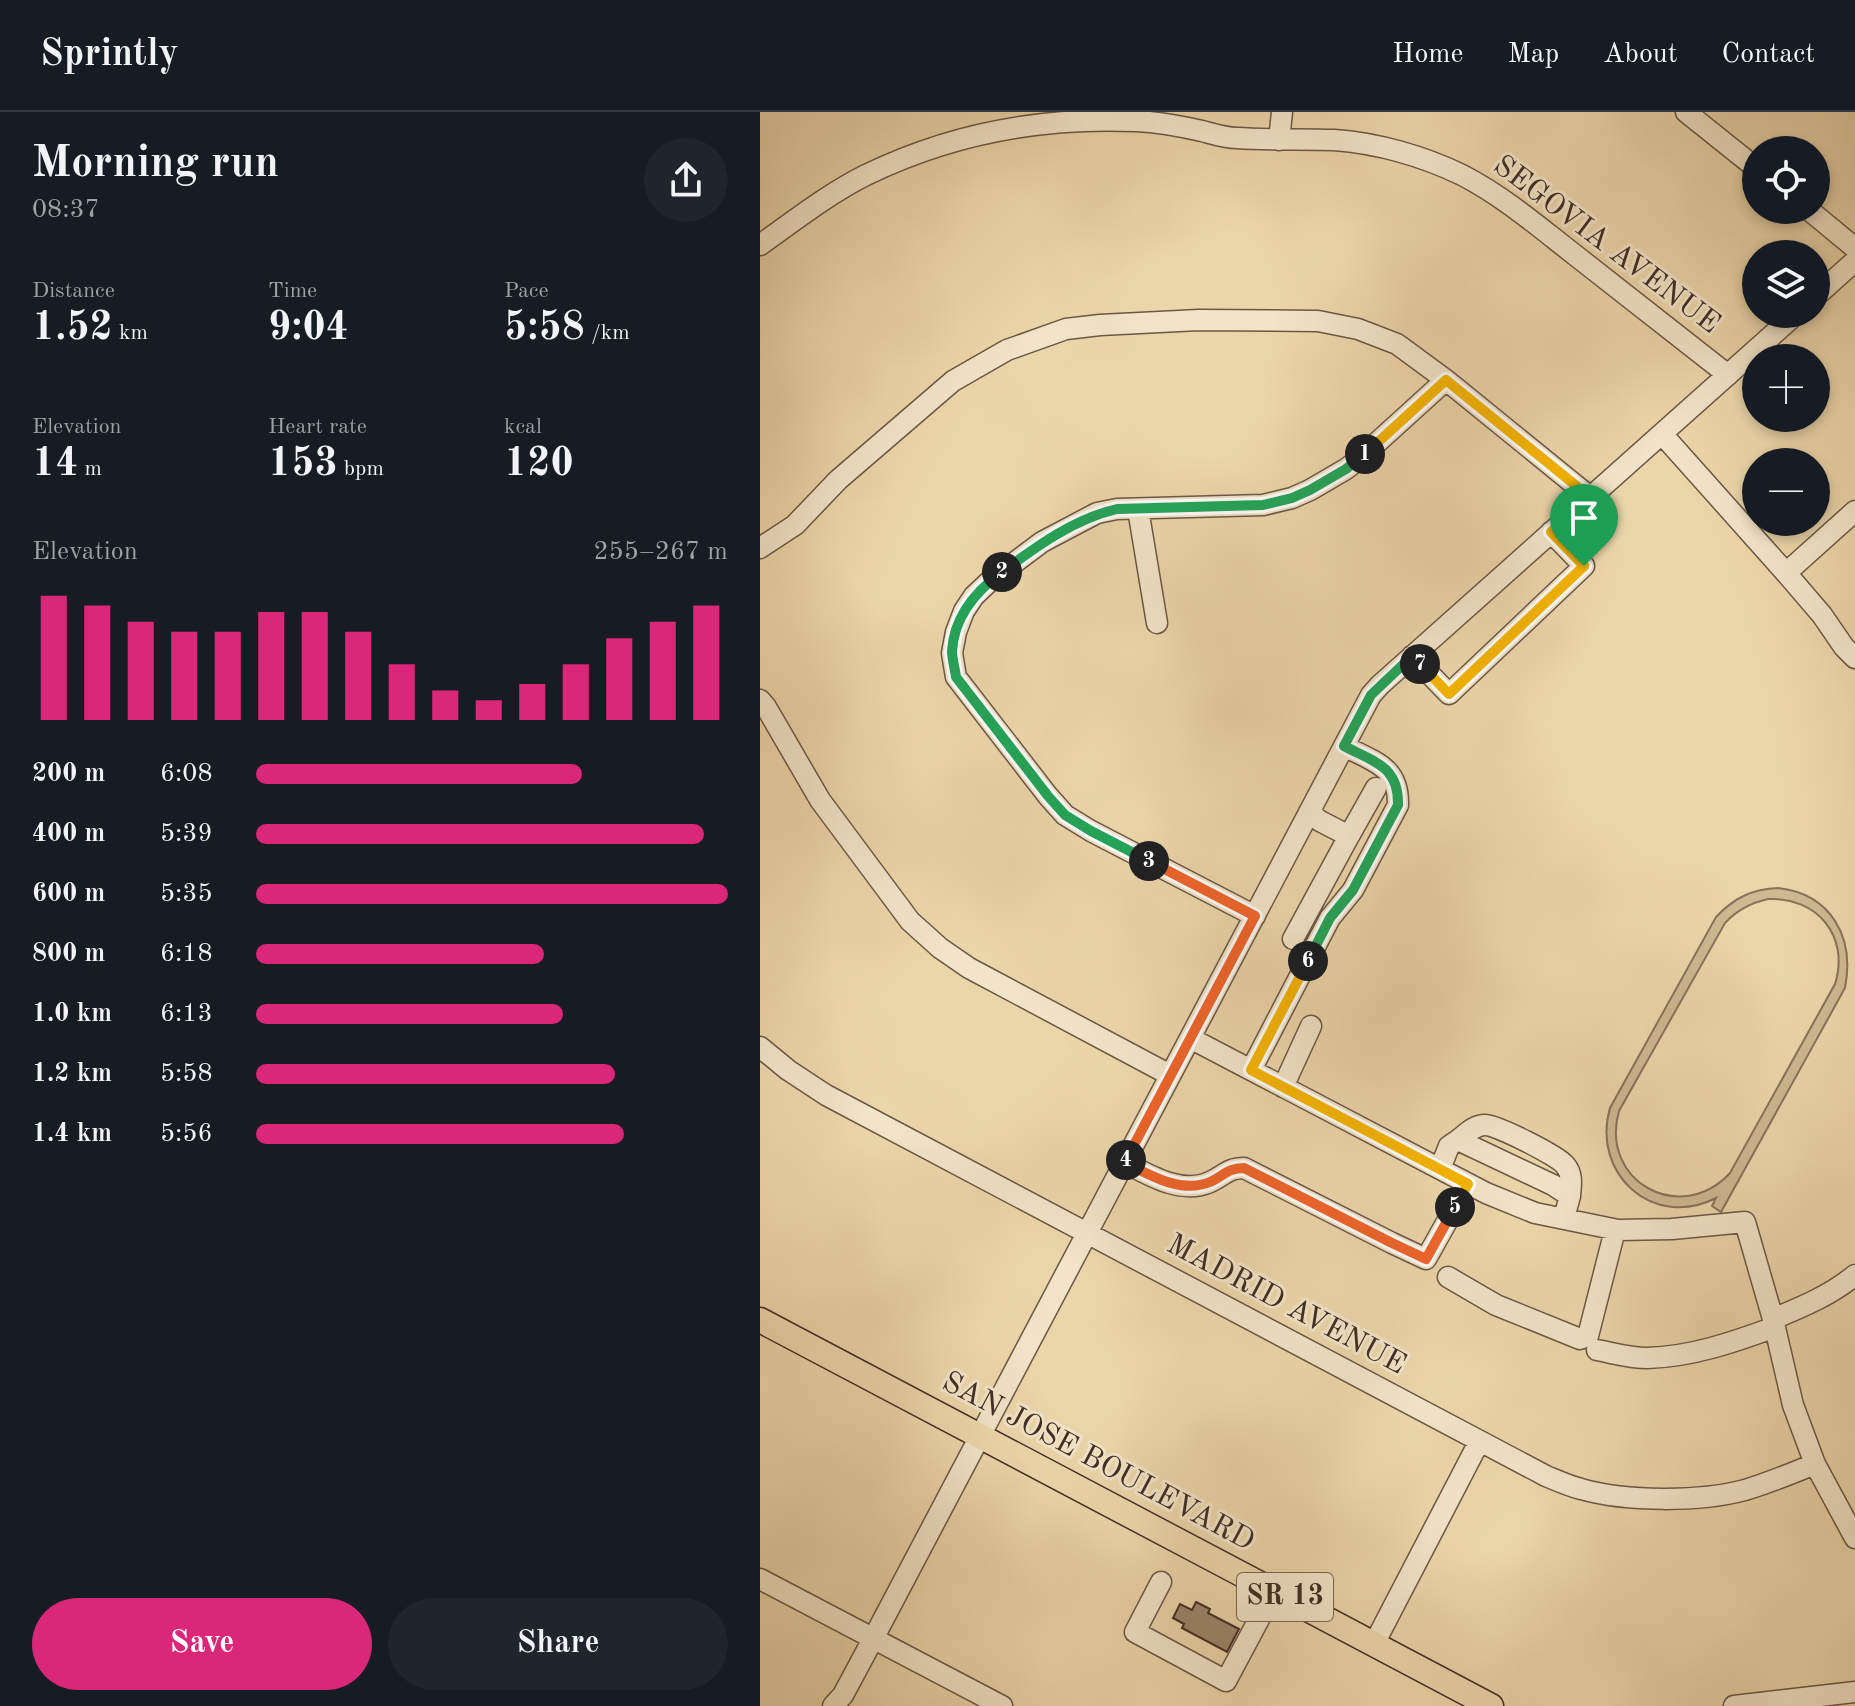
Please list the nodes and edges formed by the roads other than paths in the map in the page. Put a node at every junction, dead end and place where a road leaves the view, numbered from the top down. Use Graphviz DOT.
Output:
graph roads {
  1 [pos="1282,112"];
  2 [pos="1686,112"];
  3 [pos="1279,140"];
  4 [pos="1742,157"];
  5 [pos="1826,224"];
  6 [pos="760,245"];
  7 [pos="1855,248"];
  8 [pos="1855,261"];
  9 [pos="1830,283"];
  10 [pos="1780,328"];
  11 [pos="1728,375"];
  12 [pos="1446,380"];
  13 [pos="1662,434"];
  14 [pos="1590,497"];
  15 [pos="1138,509"];
  16 [pos="1855,511"];
  17 [pos="1551,532"];
  18 [pos="760,548"];
  19 [pos="1786,573"];
  20 [pos="1157,623"];
  21 [pos="1412,656"];
  22 [pos="1855,658"];
  23 [pos="760,700"];
  24 [pos="1344,746"];
  25 [pos="1376,788"];
  26 [pos="1309,812"];
  27 [pos="1349,836"];
  28 [pos="1255,916"];
  29 [pos="1293,939"];
  30 [pos="1311,1026"];
  31 [pos="1190,1038"];
  32 [pos="760,1047"];
  33 [pos="1251,1070"];
  34 [pos="1170,1075"];
  35 [pos="1283,1087"];
  36 [pos="1124,1162"];
  37 [pos="1440,1169"];
  38 [pos="1468,1184"];
  39 [pos="1564,1218"];
  40 [pos="1615,1230"];
  41 [pos="1086,1234"];
  42 [pos="1855,1275"];
  43 [pos="1448,1277"];
  44 [pos="760,1320"];
  45 [pos="1774,1323"];
  46 [pos="1597,1350"];
  47 [pos="980,1437"];
  48 [pos="1479,1442"];
  49 [pos="1815,1464"];
  50 [pos="1855,1538"];
  51 [pos="760,1579"];
  52 [pos="1161,1582"];
  53 [pos="1274,1591"];
  54 [pos="873,1639"];
  55 [pos="1374,1644"];
  56 [pos="1855,1692"];
  57 [pos="833,1706"];
  58 [pos="1002,1706"];
  59 [pos="1491,1706"];
  60 [pos="1734,1706"];
  1 -- 3 [label="street"];
  2 -- 4 [label="street"];
  3 -- 6 [label="street, SEGOVIA AVENUE"];
  3 -- 11 [label="street, SEGOVIA AVENUE"];
  5 -- 7 [label="street"];
  8 -- 9 [label="street"];
  10 -- 11 [label="street"];
  11 -- 13 [label="street"];
  12 -- 14 [label="street"];
  12 -- 15 [label="street"];
  12 -- 18 [label="street"];
  13 -- 14 [label="street"];
  13 -- 19 [label="street"];
  14 -- 17 [label="street"];
  15 -- 20 [label="street"];
  15 -- 28 [label="street"];
  16 -- 19 [label="street"];
  17 -- 21 [label="street"];
  17 -- 21 [label="street"];
  19 -- 22 [label="street"];
  21 -- 24 [label="street"];
  23 -- 34 [label="street"];
  24 -- 26 [label="street"];
  24 -- 33 [label="street"];
  25 -- 27 [label="street"];
  26 -- 27 [label="street"];
  26 -- 28 [label="street"];
  27 -- 29 [label="street"];
  28 -- 31 [label="street"];
  30 -- 35 [label="street"];
  31 -- 33 [label="street"];
  31 -- 34 [label="street"];
  32 -- 41 [label="street, MADRID AVENUE"];
  33 -- 35 [label="street"];
  34 -- 36 [label="street"];
  35 -- 37 [label="street"];
  36 -- 38 [label="street"];
  36 -- 41 [label="street"];
  37 -- 38 [label="street"];
  37 -- 39 [label="street"];
  38 -- 39 [label="street"];
  39 -- 40 [label="street"];
  40 -- 43 [label="street"];
  40 -- 45 [label="street"];
  41 -- 47 [label="street"];
  41 -- 48 [label="street, MADRID AVENUE"];
  42 -- 45 [label="street"];
  44 -- 47 [label="main road, SAN JOSE BOULEVARD / SR 13"];
  45 -- 46 [label="street"];
  45 -- 49 [label="street"];
  47 -- 53 [label="main road, SAN JOSE BOULEVARD / SR 13"];
  47 -- 54 [label="street"];
  48 -- 49 [label="street, MADRID AVENUE"];
  48 -- 55 [label="street"];
  49 -- 50 [label="street"];
  51 -- 54 [label="street"];
  52 -- 53 [label="street"];
  53 -- 55 [label="main road, SAN JOSE BOULEVARD / SR 13"];
  54 -- 57 [label="street"];
  54 -- 58 [label="street"];
  55 -- 59 [label="main road, SAN JOSE BOULEVARD / SR 13"];
  56 -- 60 [label="street"];
}
